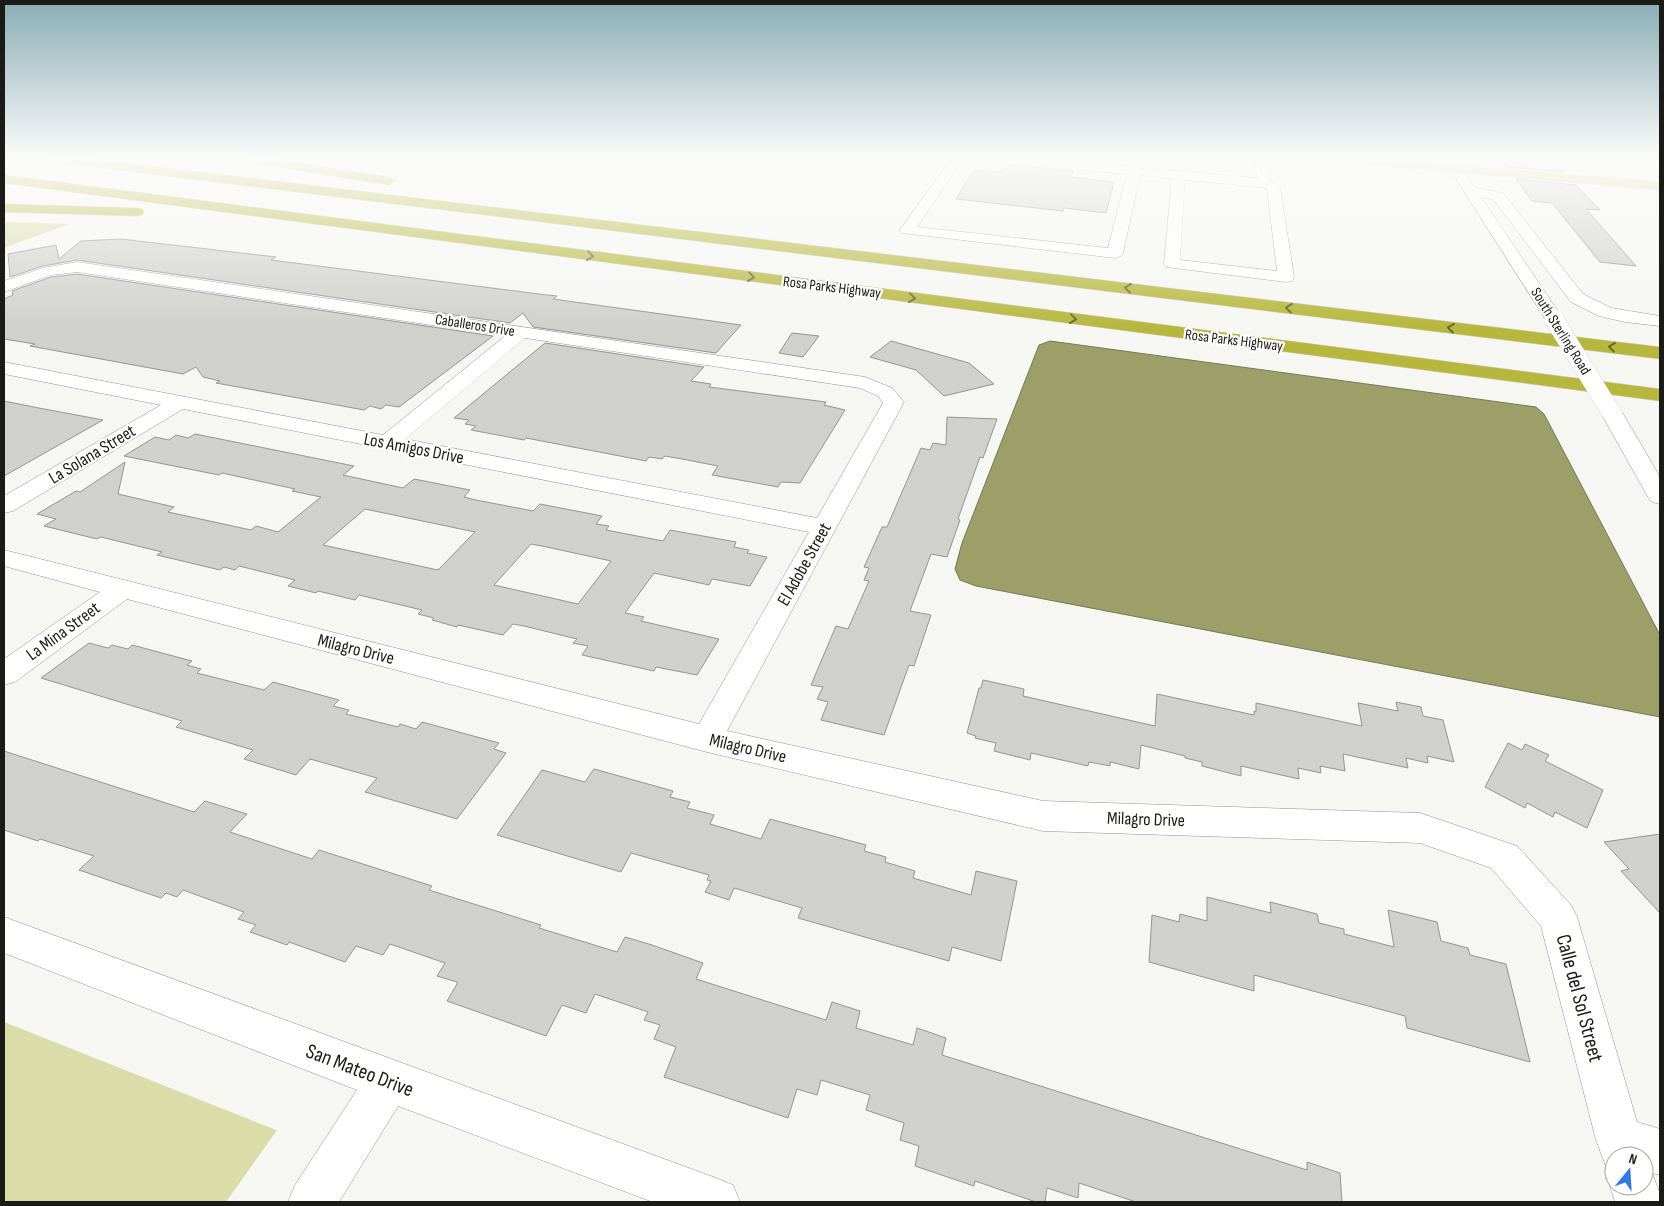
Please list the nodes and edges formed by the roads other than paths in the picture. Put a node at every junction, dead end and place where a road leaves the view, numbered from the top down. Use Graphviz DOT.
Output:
graph roads {
  1 [pos="149,214"];
  2 [pos="275,214"];
  3 [pos="519,214"];
  4 [pos="601,214"];
  5 [pos="918,214"];
  6 [pos="1124,214"];
  7 [pos="1175,214"];
  8 [pos="1278,214"];
  9 [pos="1485,214"];
  10 [pos="1512,214"];
  11 [pos="758,243"];
  12 [pos="542,249"];
  13 [pos="4,287"];
  14 [pos="1660,321"];
  15 [pos="521,332"];
  16 [pos="1660,353"];
  17 [pos="4,368"];
  18 [pos="885,392"];
  19 [pos="1660,395"];
  20 [pos="180,402"];
  21 [pos="387,442"];
  22 [pos="1660,497"];
  23 [pos="4,506"];
  24 [pos="824,527"];
  25 [pos="4,558"];
  26 [pos="122,589"];
  27 [pos="4,674"];
  28 [pos="707,739"];
  29 [pos="1504,857"];
  30 [pos="4,935"];
  31 [pos="390,1081"];
  32 [pos="1634,1146"];
  33 [pos="312,1202"];
  34 [pos="716,1202"];
  1 -- 12 [label="highway"];
  2 -- 12 [label="highway, Rosa Parks Highway"];
  3 -- 11 [label="highway, Rosa Parks Highway"];
  4 -- 11 [label="highway"];
  5 -- 6 [label="street"];
  7 -- 8 [label="street"];
  9 -- 22 [label="street, South Sterling Road, bridge"];
  10 -- 14 [label="street"];
  16 -- 11 [label="highway, Rosa Parks Highway, one-way"];
  12 -- 19 [label="highway, Rosa Parks Highway, one-way"];
  13 -- 15 [label="street, Caballeros Drive"];
  15 -- 18 [label="street, Caballeros Drive"];
  15 -- 21 [label="street"];
  17 -- 20 [label="street, Los Amigos Drive"];
  18 -- 24 [label="street, El Adobe Street"];
  20 -- 21 [label="street, Los Amigos Drive"];
  20 -- 23 [label="street, La Solana Street"];
  21 -- 24 [label="street, Los Amigos Drive"];
  24 -- 28 [label="street, El Adobe Street"];
  25 -- 26 [label="street, Milagro Drive"];
  26 -- 27 [label="street, La Mina Street"];
  26 -- 28 [label="street, Milagro Drive"];
  28 -- 29 [label="street, Milagro Drive"];
  29 -- 32 [label="street, Calle del Sol Street"];
  30 -- 31 [label="street, San Mateo Drive"];
  31 -- 33 [label="street"];
  31 -- 34 [label="street, San Mateo Drive"];
}
